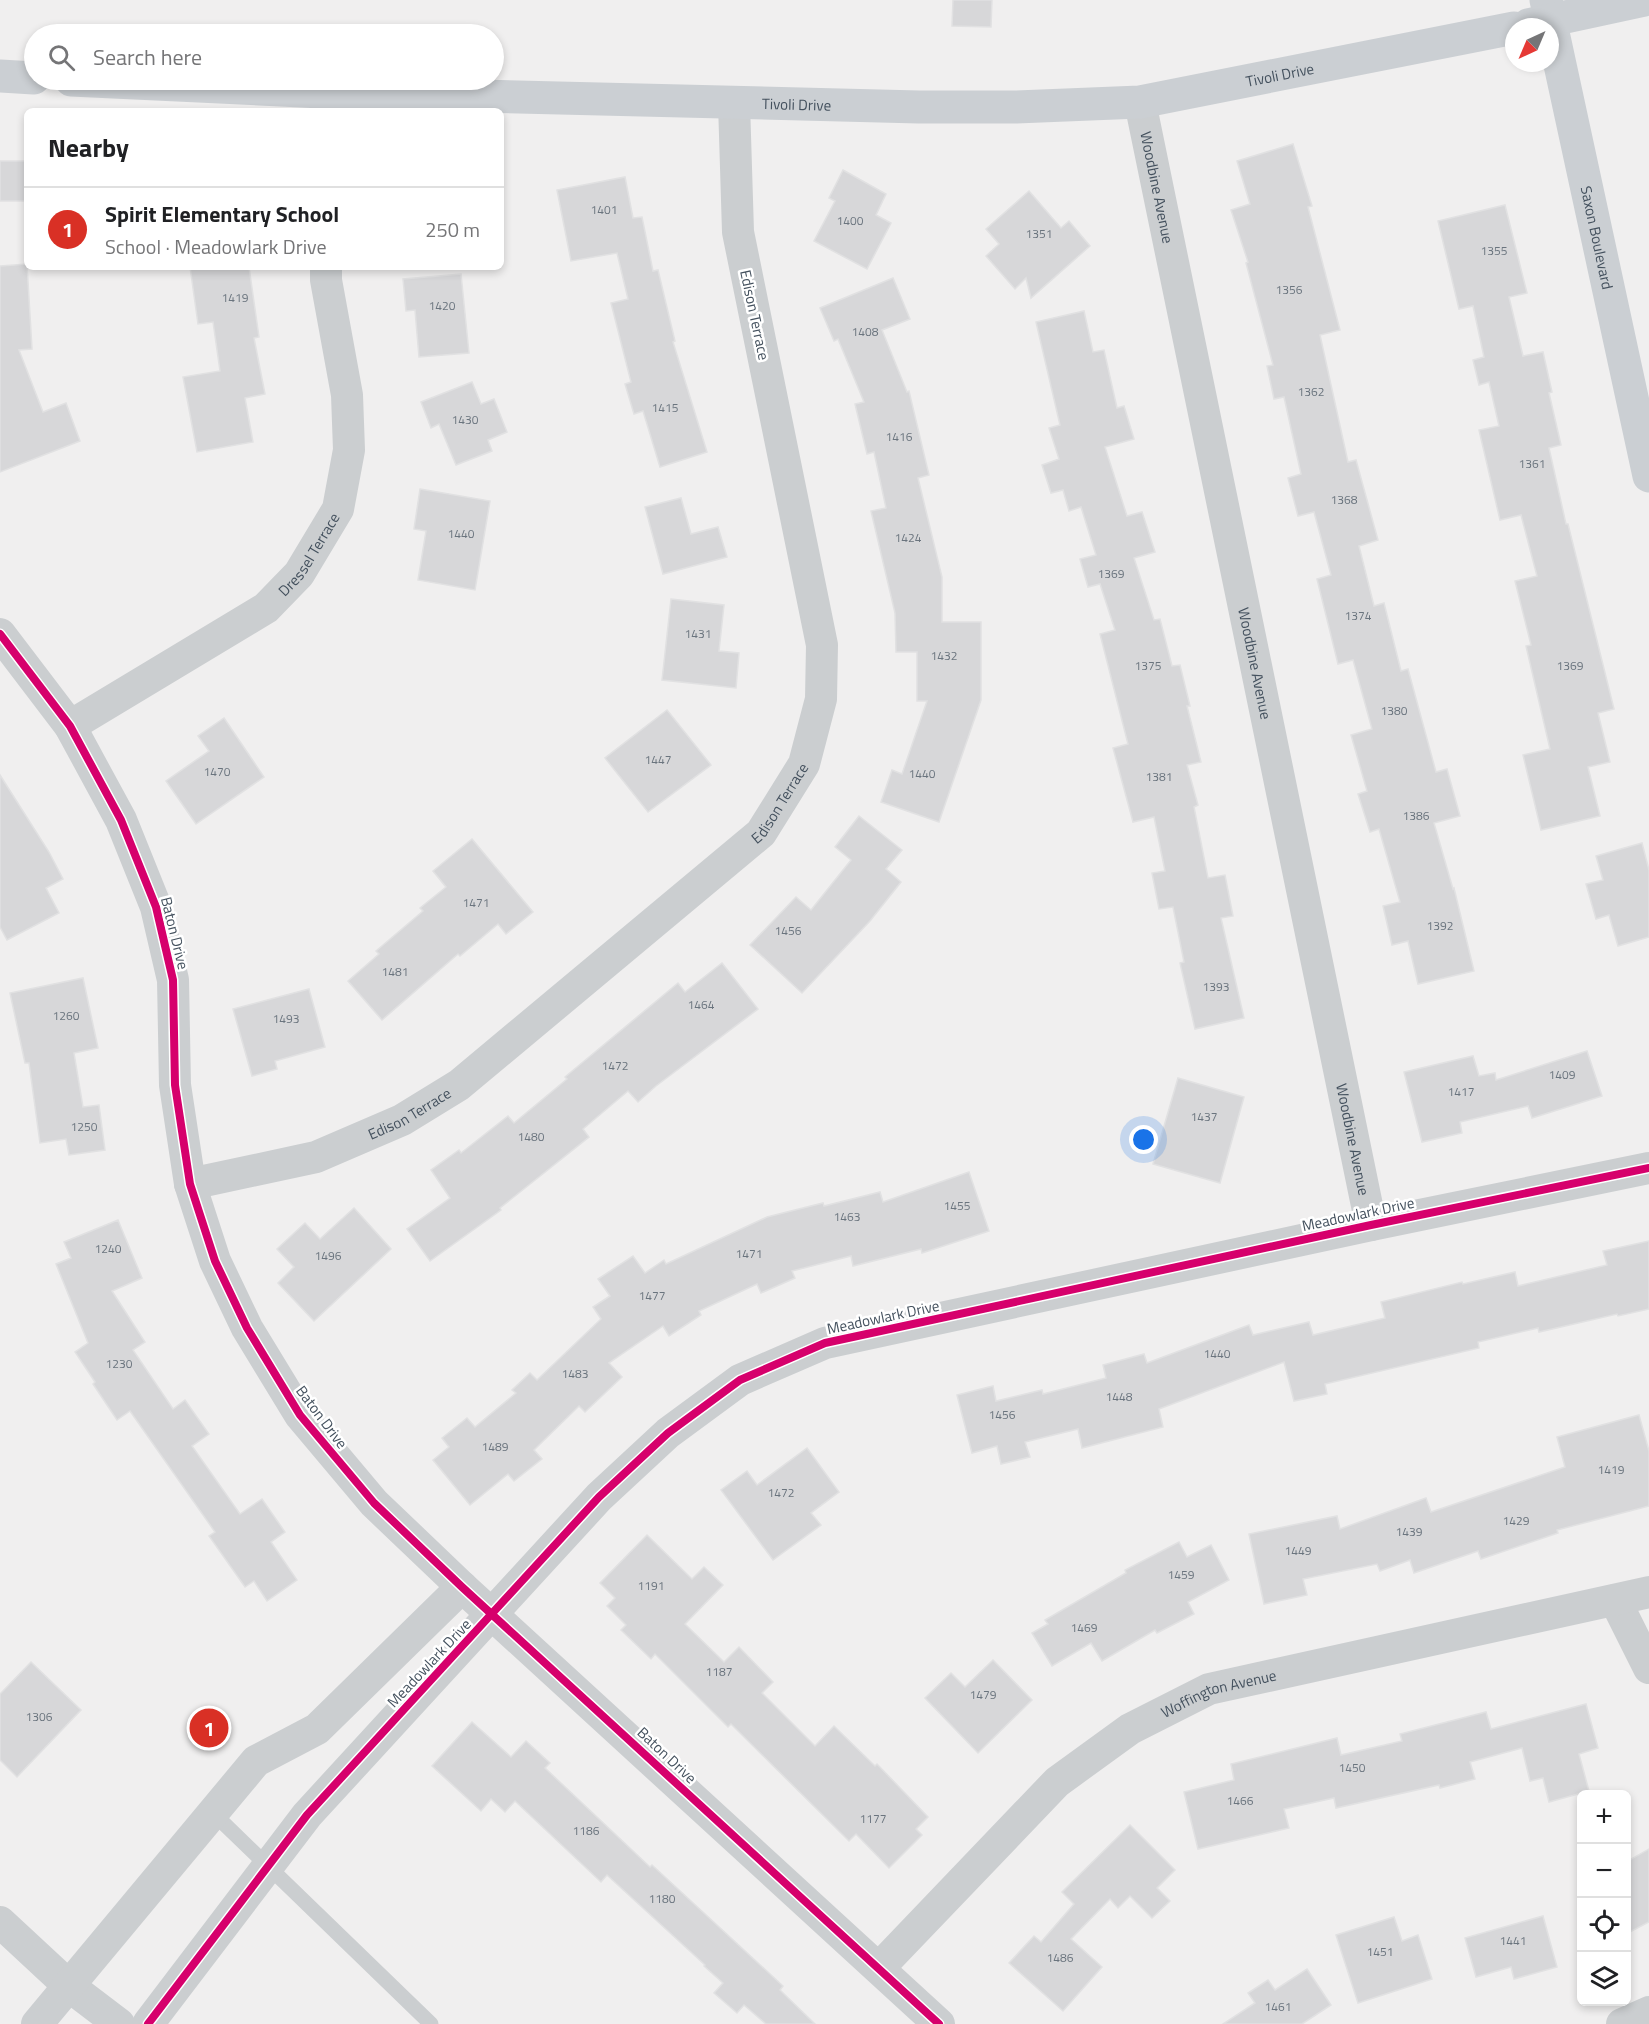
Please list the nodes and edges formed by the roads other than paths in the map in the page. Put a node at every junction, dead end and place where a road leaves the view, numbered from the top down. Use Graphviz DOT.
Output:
graph roads {
  1 [pos="1644,0"];
  2 [pos="1548,10"];
  3 [pos="1533,18"];
  4 [pos="1505,29"];
  5 [pos="0,76"];
  6 [pos="24,77"];
  7 [pos="185,90"];
  8 [pos="322,102"];
  9 [pos="734,102"];
  10 [pos="1140,102"];
  11 [pos="326,270"];
  12 [pos="1645,437"];
  13 [pos="1649,476"];
  14 [pos="0,634"];
  15 [pos="70,726"];
  16 [pos="1649,1168"];
  17 [pos="190,1184"];
  18 [pos="1371,1225"];
  19 [pos="462,1587"];
  20 [pos="1649,1592"];
  21 [pos="1615,1600"];
  22 [pos="493,1613"];
  23 [pos="1649,1668"];
  24 [pos="213,1813"];
  25 [pos="268,1866"];
  26 [pos="0,1922"];
  27 [pos="879,1968"];
  28 [pos="69,1986"];
  29 [pos="1649,2012"];
  30 [pos="37,2024"];
  31 [pos="119,2024"];
  32 [pos="148,2024"];
  33 [pos="431,2024"];
  34 [pos="939,2024"];
  35 [pos="1622,2024"];
  1 -- 2 [label="street, Tivoli Drive"];
  2 -- 3 [label="street, Tivoli Drive"];
  2 -- 12 [label="street, Saxon Boulevard"];
  4 -- 10 [label="street, Tivoli Drive"];
  5 -- 6 [label="street"];
  7 -- 8 [label="street, Tivoli Drive"];
  8 -- 9 [label="street, Tivoli Drive"];
  9 -- 10 [label="street, Tivoli Drive"];
  9 -- 17 [label="street, Edison Terrace"];
  10 -- 18 [label="street, Woodbine Avenue"];
  11 -- 15 [label="street, Dressel Terrace"];
  12 -- 13 [label="street, Saxon Boulevard"];
  14 -- 15 [label="street, Baton Drive"];
  15 -- 17 [label="street, Baton Drive"];
  16 -- 18 [label="street, Meadowlark Drive"];
  17 -- 19 [label="street, Baton Drive"];
  18 -- 22 [label="street, Meadowlark Drive"];
  19 -- 22 [label="street, Baton Drive"];
  19 -- 24 [label="street, Meadowlark Drive"];
  20 -- 21 [label="street, Woffington Avenue"];
  21 -- 23 [label="street"];
  21 -- 27 [label="street, Woffington Avenue"];
  22 -- 25 [label="street, Meadowlark Drive"];
  22 -- 27 [label="street, Baton Drive"];
  24 -- 25 [label="lane"];
  24 -- 28 [label="street, Meadowlark Drive"];
  25 -- 32 [label="street, Meadowlark Drive"];
  25 -- 33 [label="lane"];
  26 -- 28 [label="street"];
  27 -- 34 [label="street, Baton Drive"];
  28 -- 30 [label="street, Meadowlark Drive"];
  28 -- 31 [label="street"];
  29 -- 35 [label="street"];
}
